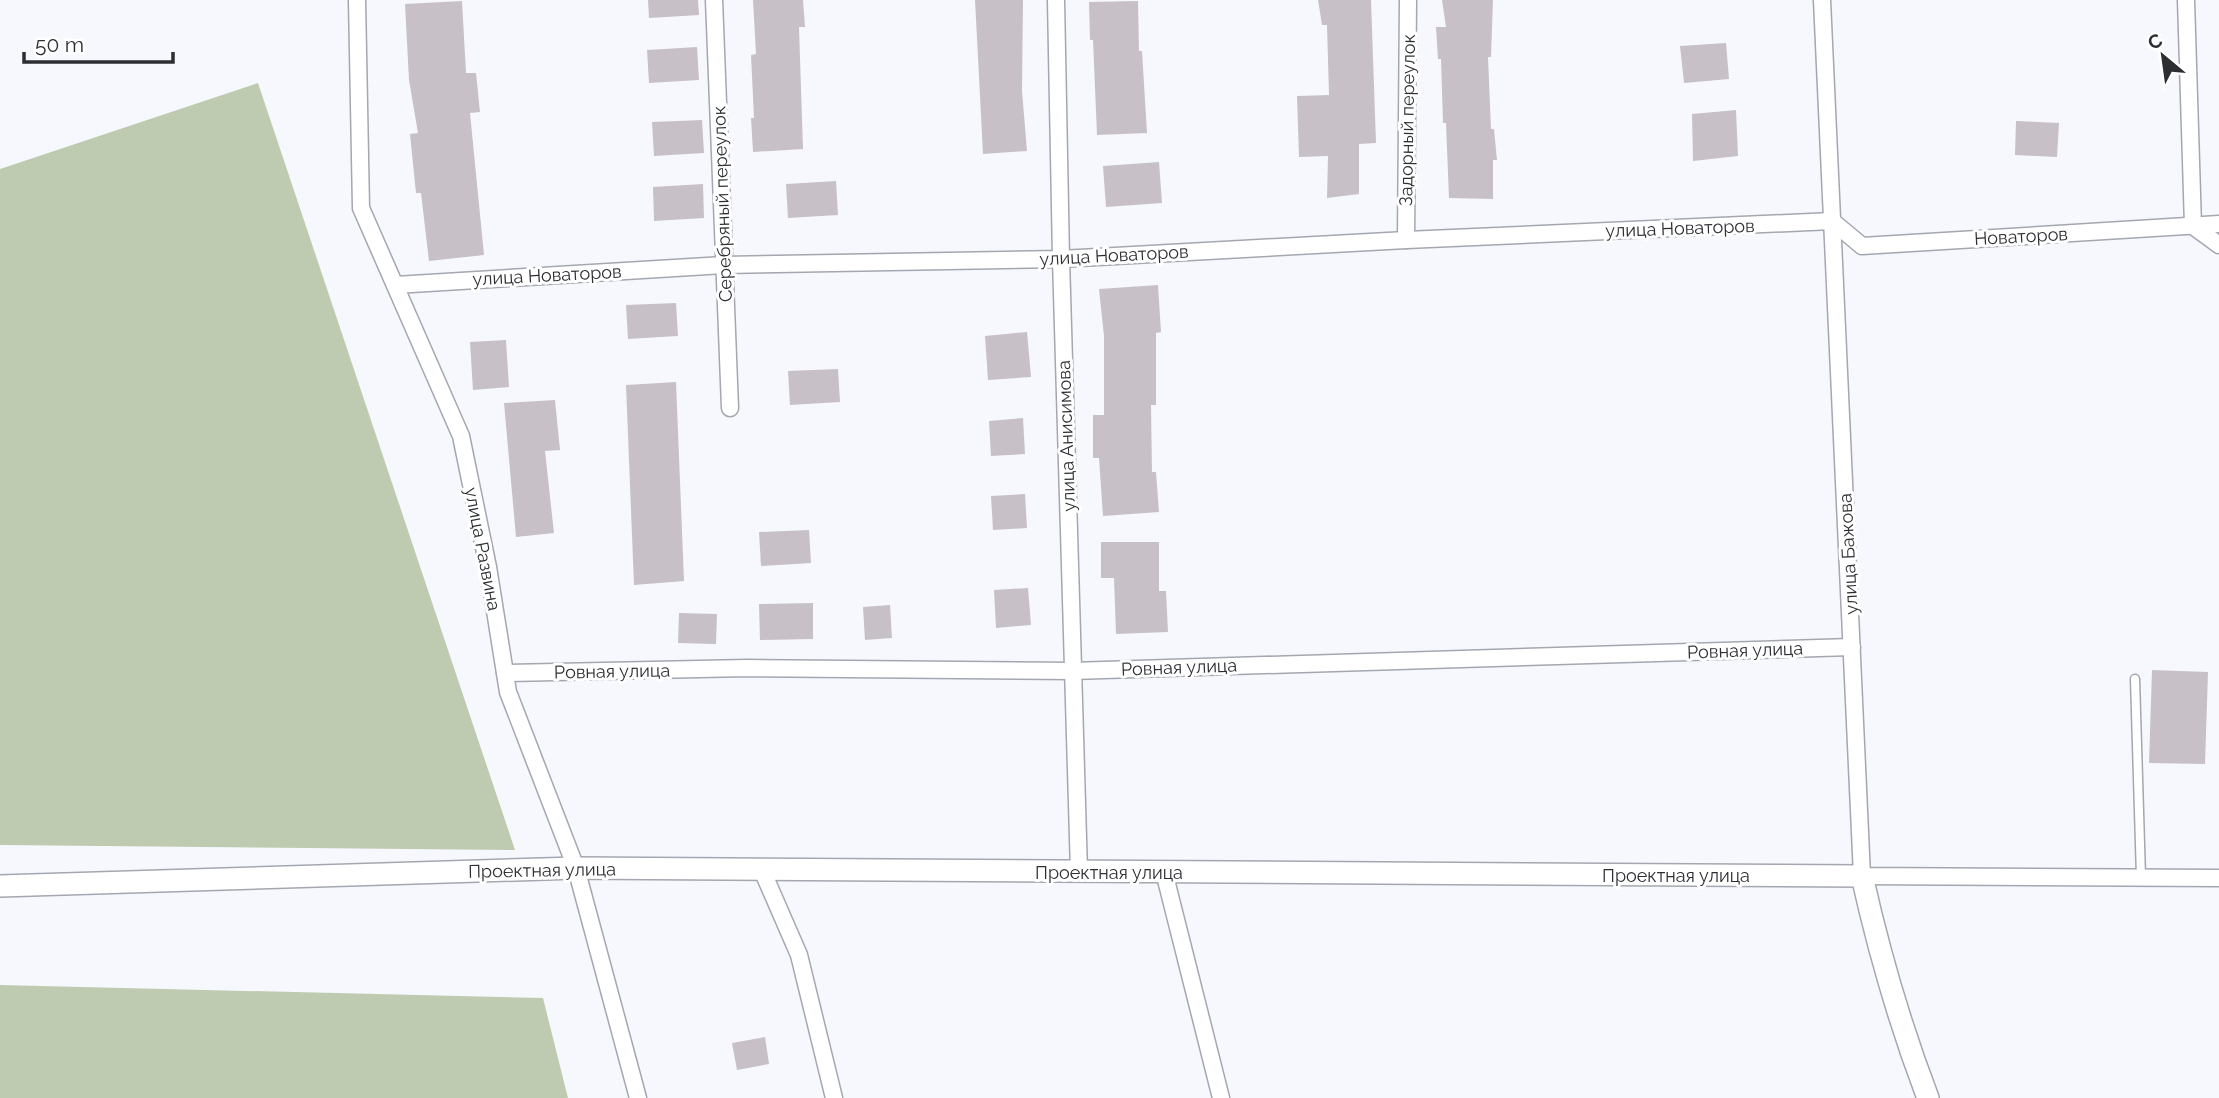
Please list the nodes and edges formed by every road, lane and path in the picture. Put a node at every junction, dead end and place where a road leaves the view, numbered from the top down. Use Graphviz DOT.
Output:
graph roads {
  1 [pos="357,0"];
  2 [pos="714,0"];
  3 [pos="1056,0"];
  4 [pos="1408,0"];
  5 [pos="1822,0"];
  6 [pos="2186,0"];
  7 [pos="1832,221"];
  8 [pos="2219,225"];
  9 [pos="2193,226"];
  10 [pos="1406,240"];
  11 [pos="2219,245"];
  12 [pos="1061,259"];
  13 [pos="724,265"];
  14 [pos="396,285"];
  15 [pos="730,408"];
  16 [pos="1852,646"];
  17 [pos="1072,671"];
  18 [pos="505,673"];
  19 [pos="2135,679"];
  20 [pos="576,868"];
  21 [pos="762,870"];
  22 [pos="1079,872"];
  23 [pos="1164,872"];
  24 [pos="1862,876"];
  25 [pos="2141,877"];
  26 [pos="2219,877"];
  27 [pos="0,886"];
  28 [pos="638,1098"];
  29 [pos="834,1098"];
  30 [pos="1221,1098"];
  31 [pos="1928,1098"];
  1 -- 14 [label="street, улица Развина"];
  2 -- 13 [label="street, Серебряный переулок"];
  3 -- 12 [label="street, улица Анисимова"];
  4 -- 10 [label="street, Задорный переулок"];
  5 -- 7 [label="street, улица Бажова"];
  6 -- 9 [label="street"];
  7 -- 9 [label="street, Новаторов"];
  7 -- 10 [label="street, улица Новаторов"];
  7 -- 16 [label="street, улица Бажова"];
  8 -- 9 [label="street, Новаторов"];
  9 -- 11 [label="street"];
  10 -- 12 [label="street, улица Новаторов"];
  12 -- 13 [label="street, улица Новаторов"];
  12 -- 17 [label="street, улица Анисимова"];
  13 -- 14 [label="street, улица Новаторов"];
  13 -- 15 [label="street, Серебряный переулок"];
  14 -- 18 [label="street, улица Развина"];
  16 -- 17 [label="street, Ровная улица"];
  16 -- 24 [label="street, улица Бажова"];
  17 -- 18 [label="street, Ровная улица"];
  17 -- 22 [label="street, улица Анисимова"];
  18 -- 20 [label="street, улица Развина"];
  19 -- 25 [label="lane"];
  20 -- 21 [label="street, Проектная улица"];
  20 -- 27 [label="street, Проектная улица"];
  20 -- 28 [label="street, улица Развина"];
  21 -- 22 [label="street, Проектная улица"];
  21 -- 29 [label="street"];
  22 -- 23 [label="street, Проектная улица"];
  23 -- 24 [label="street, Проектная улица"];
  23 -- 30 [label="street"];
  24 -- 25 [label="street, Проектная улица"];
  24 -- 31 [label="street, улица Бажова"];
  25 -- 26 [label="street, Проектная улица"];
}
